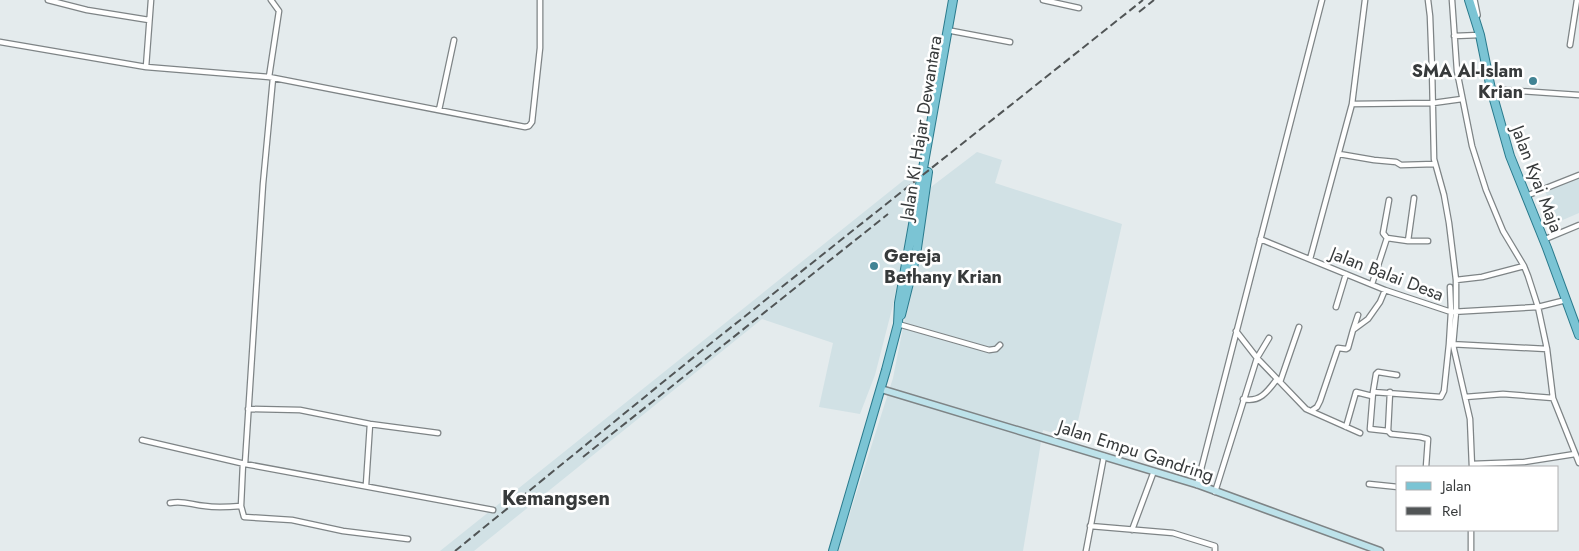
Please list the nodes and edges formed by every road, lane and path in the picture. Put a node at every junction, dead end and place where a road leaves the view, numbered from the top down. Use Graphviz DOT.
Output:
graph roads {
  1 [pos="48,0"];
  2 [pos="150,0"];
  3 [pos="271,0"];
  4 [pos="540,0"];
  5 [pos="953,0"];
  6 [pos="958,0"];
  7 [pos="1043,0"];
  8 [pos="1322,0"];
  9 [pos="1365,0"];
  10 [pos="1428,0"];
  11 [pos="1452,0"];
  12 [pos="1469,0"];
  13 [pos="1474,0"];
  14 [pos="1577,0"];
  15 [pos="1080,8"];
  16 [pos="149,20"];
  17 [pos="952,31"];
  18 [pos="1479,35"];
  19 [pos="1456,36"];
  20 [pos="454,40"];
  21 [pos="0,42"];
  22 [pos="1010,42"];
  23 [pos="1570,44"];
  24 [pos="146,66"];
  25 [pos="271,78"];
  26 [pos="1491,89"];
  27 [pos="1579,96"];
  28 [pos="1462,99"];
  29 [pos="1433,103"];
  30 [pos="1352,104"];
  31 [pos="439,110"];
  32 [pos="1339,154"];
  33 [pos="1435,164"];
  34 [pos="1579,175"];
  35 [pos="1526,196"];
  36 [pos="1414,198"];
  37 [pos="1389,200"];
  38 [pos="1579,226"];
  39 [pos="1387,238"];
  40 [pos="1260,239"];
  41 [pos="1408,241"];
  42 [pos="1428,241"];
  43 [pos="1545,242"];
  44 [pos="1310,259"];
  45 [pos="1524,266"];
  46 [pos="1346,274"];
  47 [pos="1456,280"];
  48 [pos="1372,284"];
  49 [pos="1450,287"];
  50 [pos="1385,290"];
  51 [pos="1567,300"];
  52 [pos="1336,307"];
  53 [pos="1538,307"];
  54 [pos="1451,312"];
  55 [pos="1456,312"];
  56 [pos="1358,315"];
  57 [pos="898,321"];
  58 [pos="1300,328"];
  59 [pos="1353,330"];
  60 [pos="1238,334"];
  61 [pos="1579,335"];
  62 [pos="1269,338"];
  63 [pos="1000,345"];
  64 [pos="1451,345"];
  65 [pos="1547,349"];
  66 [pos="1256,358"];
  67 [pos="1397,375"];
  68 [pos="1279,380"];
  69 [pos="881,389"];
  70 [pos="1390,392"];
  71 [pos="1373,394"];
  72 [pos="1465,397"];
  73 [pos="1553,398"];
  74 [pos="1243,399"];
  75 [pos="248,409"];
  76 [pos="1311,411"];
  77 [pos="370,424"];
  78 [pos="1346,428"];
  79 [pos="1388,430"];
  80 [pos="438,433"];
  81 [pos="1360,433"];
  82 [pos="142,440"];
  83 [pos="1575,454"];
  84 [pos="1104,456"];
  85 [pos="1579,463"];
  86 [pos="244,464"];
  87 [pos="1426,466"];
  88 [pos="1472,466"];
  89 [pos="1154,471"];
  90 [pos="1369,484"];
  91 [pos="366,485"];
  92 [pos="1199,485"];
  93 [pos="1396,487"];
  94 [pos="1216,492"];
  95 [pos="170,502"];
  96 [pos="241,506"];
  97 [pos="493,510"];
  98 [pos="1090,526"];
  99 [pos="1132,530"];
  100 [pos="1471,531"];
  101 [pos="408,539"];
  102 [pos="833,551"];
  103 [pos="1086,551"];
  104 [pos="1215,551"];
  105 [pos="1380,551"];
  106 [pos="1471,551"];
  1 -- 16 [label="street"];
  2 -- 16 [label="street"];
  3 -- 25 [label="street"];
  4 -- 31 [label="street"];
  5 -- 57 [label="main road, Jalan Ki Hajar Dewantara"];
  6 -- 17 [label="main road, Jalan Ki Hajar Dewantara"];
  7 -- 15 [label="street"];
  8 -- 40 [label="street"];
  9 -- 30 [label="street"];
  10 -- 29 [label="street"];
  11 -- 19 [label="street"];
  12 -- 18 [label="main road"];
  13 -- 18 [label="street, Jalan Kyai Maja"];
  14 -- 23 [label="street"];
  16 -- 24 [label="street"];
  17 -- 22 [label="street"];
  17 -- 57 [label="main road, Jalan Ki Hajar Dewantara"];
  18 -- 19 [label="street"];
  18 -- 26 [label="main road, Jalan Kyai Maja"];
  19 -- 28 [label="street"];
  20 -- 31 [label="street"];
  21 -- 24 [label="street"];
  24 -- 25 [label="street"];
  25 -- 31 [label="street"];
  25 -- 75 [label="street"];
  26 -- 27 [label="street"];
  26 -- 35 [label="main road, Jalan Kyai Maja"];
  28 -- 29 [label="street"];
  28 -- 45 [label="street"];
  29 -- 30 [label="street"];
  29 -- 33 [label="street"];
  30 -- 32 [label="street"];
  32 -- 33 [label="street"];
  32 -- 44 [label="street"];
  33 -- 47 [label="street"];
  34 -- 35 [label="street"];
  35 -- 43 [label="main road, Jalan Kyai Maja"];
  36 -- 41 [label="street"];
  37 -- 39 [label="street"];
  38 -- 43 [label="street"];
  39 -- 41 [label="street"];
  39 -- 48 [label="street"];
  40 -- 44 [label="street, Jalan Balai Desa"];
  40 -- 60 [label="street"];
  41 -- 42 [label="street"];
  43 -- 51 [label="main road, Jalan Kyai Maja"];
  44 -- 46 [label="street, Jalan Balai Desa"];
  45 -- 47 [label="street"];
  45 -- 53 [label="street"];
  46 -- 48 [label="street, Jalan Balai Desa"];
  46 -- 52 [label="street"];
  47 -- 55 [label="street"];
  48 -- 50 [label="street, Jalan Balai Desa"];
  49 -- 54 [label="street"];
  50 -- 54 [label="street, Jalan Balai Desa"];
  50 -- 59 [label="street"];
  51 -- 53 [label="street, Jalan Balai Desa"];
  51 -- 61 [label="main road, Jalan Kyai Maja"];
  53 -- 55 [label="street, Jalan Balai Desa"];
  53 -- 65 [label="street"];
  54 -- 55 [label="street, Jalan Balai Desa"];
  54 -- 64 [label="street"];
  55 -- 64 [label="street"];
  56 -- 59 [label="street"];
  57 -- 63 [label="street"];
  57 -- 69 [label="main road, Jalan Ki Hajar Dewantara"];
  58 -- 68 [label="street"];
  59 -- 76 [label="street"];
  60 -- 66 [label="street"];
  60 -- 92 [label="street"];
  62 -- 66 [label="street"];
  64 -- 65 [label="street"];
  64 -- 70 [label="street"];
  64 -- 72 [label="street"];
  65 -- 73 [label="street"];
  66 -- 68 [label="street"];
  66 -- 74 [label="street"];
  67 -- 71 [label="street"];
  68 -- 74 [label="street"];
  68 -- 76 [label="street"];
  69 -- 84 [label="main road, Jalan Empu Gandring"];
  69 -- 102 [label="main road, Jalan Ki Hajar Dewantara"];
  70 -- 71 [label="street"];
  70 -- 79 [label="street"];
  71 -- 78 [label="street"];
  71 -- 79 [label="street"];
  72 -- 73 [label="street"];
  72 -- 88 [label="street"];
  73 -- 83 [label="street"];
  74 -- 94 [label="street"];
  75 -- 77 [label="street"];
  75 -- 86 [label="street"];
  76 -- 78 [label="street"];
  77 -- 80 [label="street"];
  77 -- 91 [label="street"];
  78 -- 81 [label="street"];
  79 -- 87 [label="street"];
  82 -- 86 [label="street"];
  83 -- 85 [label="street"];
  83 -- 88 [label="street"];
  84 -- 89 [label="main road, Jalan Empu Gandring"];
  84 -- 98 [label="street"];
  86 -- 91 [label="street"];
  86 -- 96 [label="street"];
  89 -- 92 [label="main road, Jalan Empu Gandring"];
  89 -- 99 [label="street"];
  90 -- 93 [label="street"];
  91 -- 97 [label="street"];
  92 -- 94 [label="main road, Jalan Empu Gandring"];
  94 -- 105 [label="main road, Jalan Empu Gandring"];
  95 -- 96 [label="street"];
  96 -- 101 [label="street"];
  98 -- 99 [label="street"];
  98 -- 103 [label="street"];
  99 -- 104 [label="street"];
  100 -- 106 [label="street"];
}
